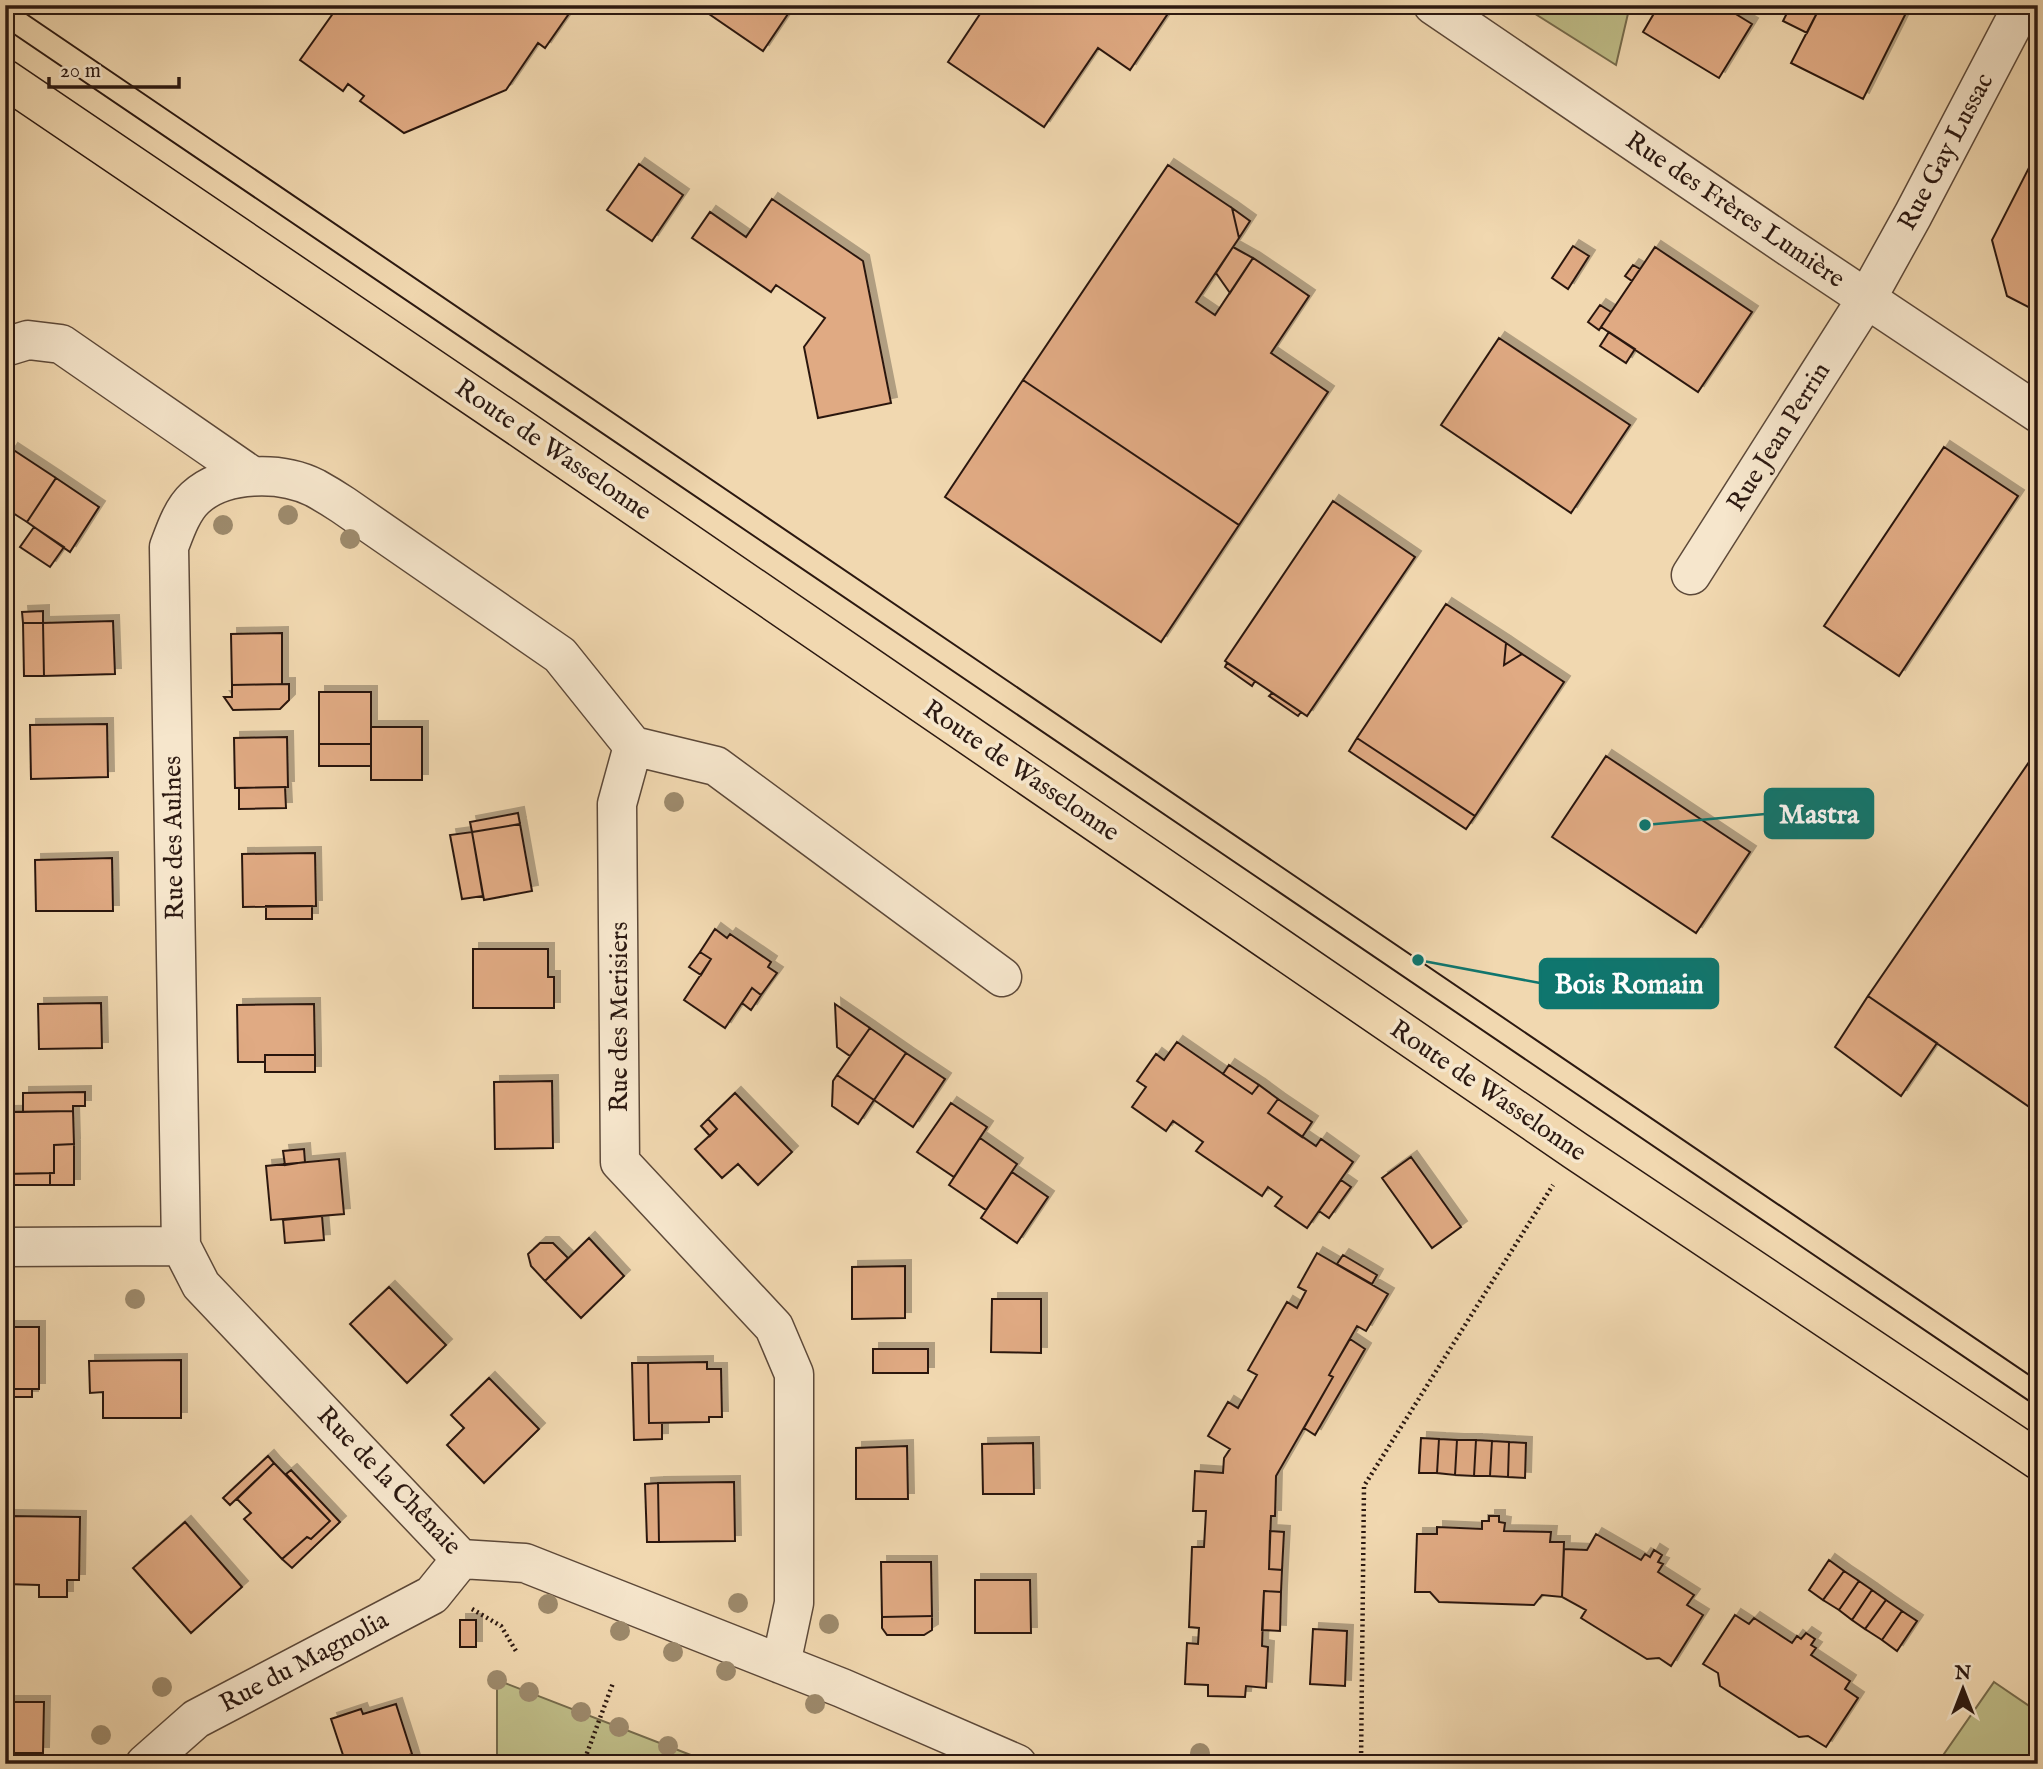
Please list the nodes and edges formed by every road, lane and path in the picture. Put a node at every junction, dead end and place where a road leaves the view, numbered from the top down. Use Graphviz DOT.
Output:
graph roads {
  1 [pos="1433,5"];
  2 [pos="2022,5"];
  3 [pos="5,79"];
  4 [pos="1867,298"];
  5 [pos="5,347"];
  6 [pos="2038,413"];
  7 [pos="252,476"];
  8 [pos="1691,575"];
  9 [pos="634,746"];
  10 [pos="1003,977"];
  11 [pos="1576,1151"];
  12 [pos="181,1245"];
  13 [pos="5,1247"];
  14 [pos="2038,1460"];
  15 [pos="461,1559"];
  16 [pos="432,1595"];
  17 [pos="516,1651"];
  18 [pos="781,1664"];
  19 [pos="613,1684"];
  20 [pos="145,1764"];
  21 [pos="583,1764"];
  22 [pos="1017,1764"];
  23 [pos="1361,1764"];
  1 -- 4 [label="street, Rue des Frères Lumière"];
  2 -- 4 [label="street, Rue Gay Lussac"];
  3 -- 11 [label="main road, Route de Wasselonne"];
  4 -- 6 [label="street, Rue des Frères Lumière"];
  4 -- 8 [label="street, Rue Jean Perrin"];
  5 -- 7 [label="street"];
  7 -- 9 [label="street, Rue des Aulnes"];
  7 -- 12 [label="street, Rue des Aulnes"];
  9 -- 10 [label="street"];
  9 -- 18 [label="street, Rue des Merisiers"];
  11 -- 14 [label="main road, Route de Wasselonne"];
  11 -- 23 [label="path"];
  12 -- 13 [label="street"];
  12 -- 15 [label="street, Rue de la Chênaie"];
  15 -- 16 [label="street, Rue du Magnolia"];
  15 -- 18 [label="street, Rue de la Chênaie"];
  16 -- 17 [label="path"];
  16 -- 20 [label="street, Rue du Magnolia"];
  18 -- 22 [label="street, Rue de la Chênaie"];
  19 -- 21 [label="path"];
}
